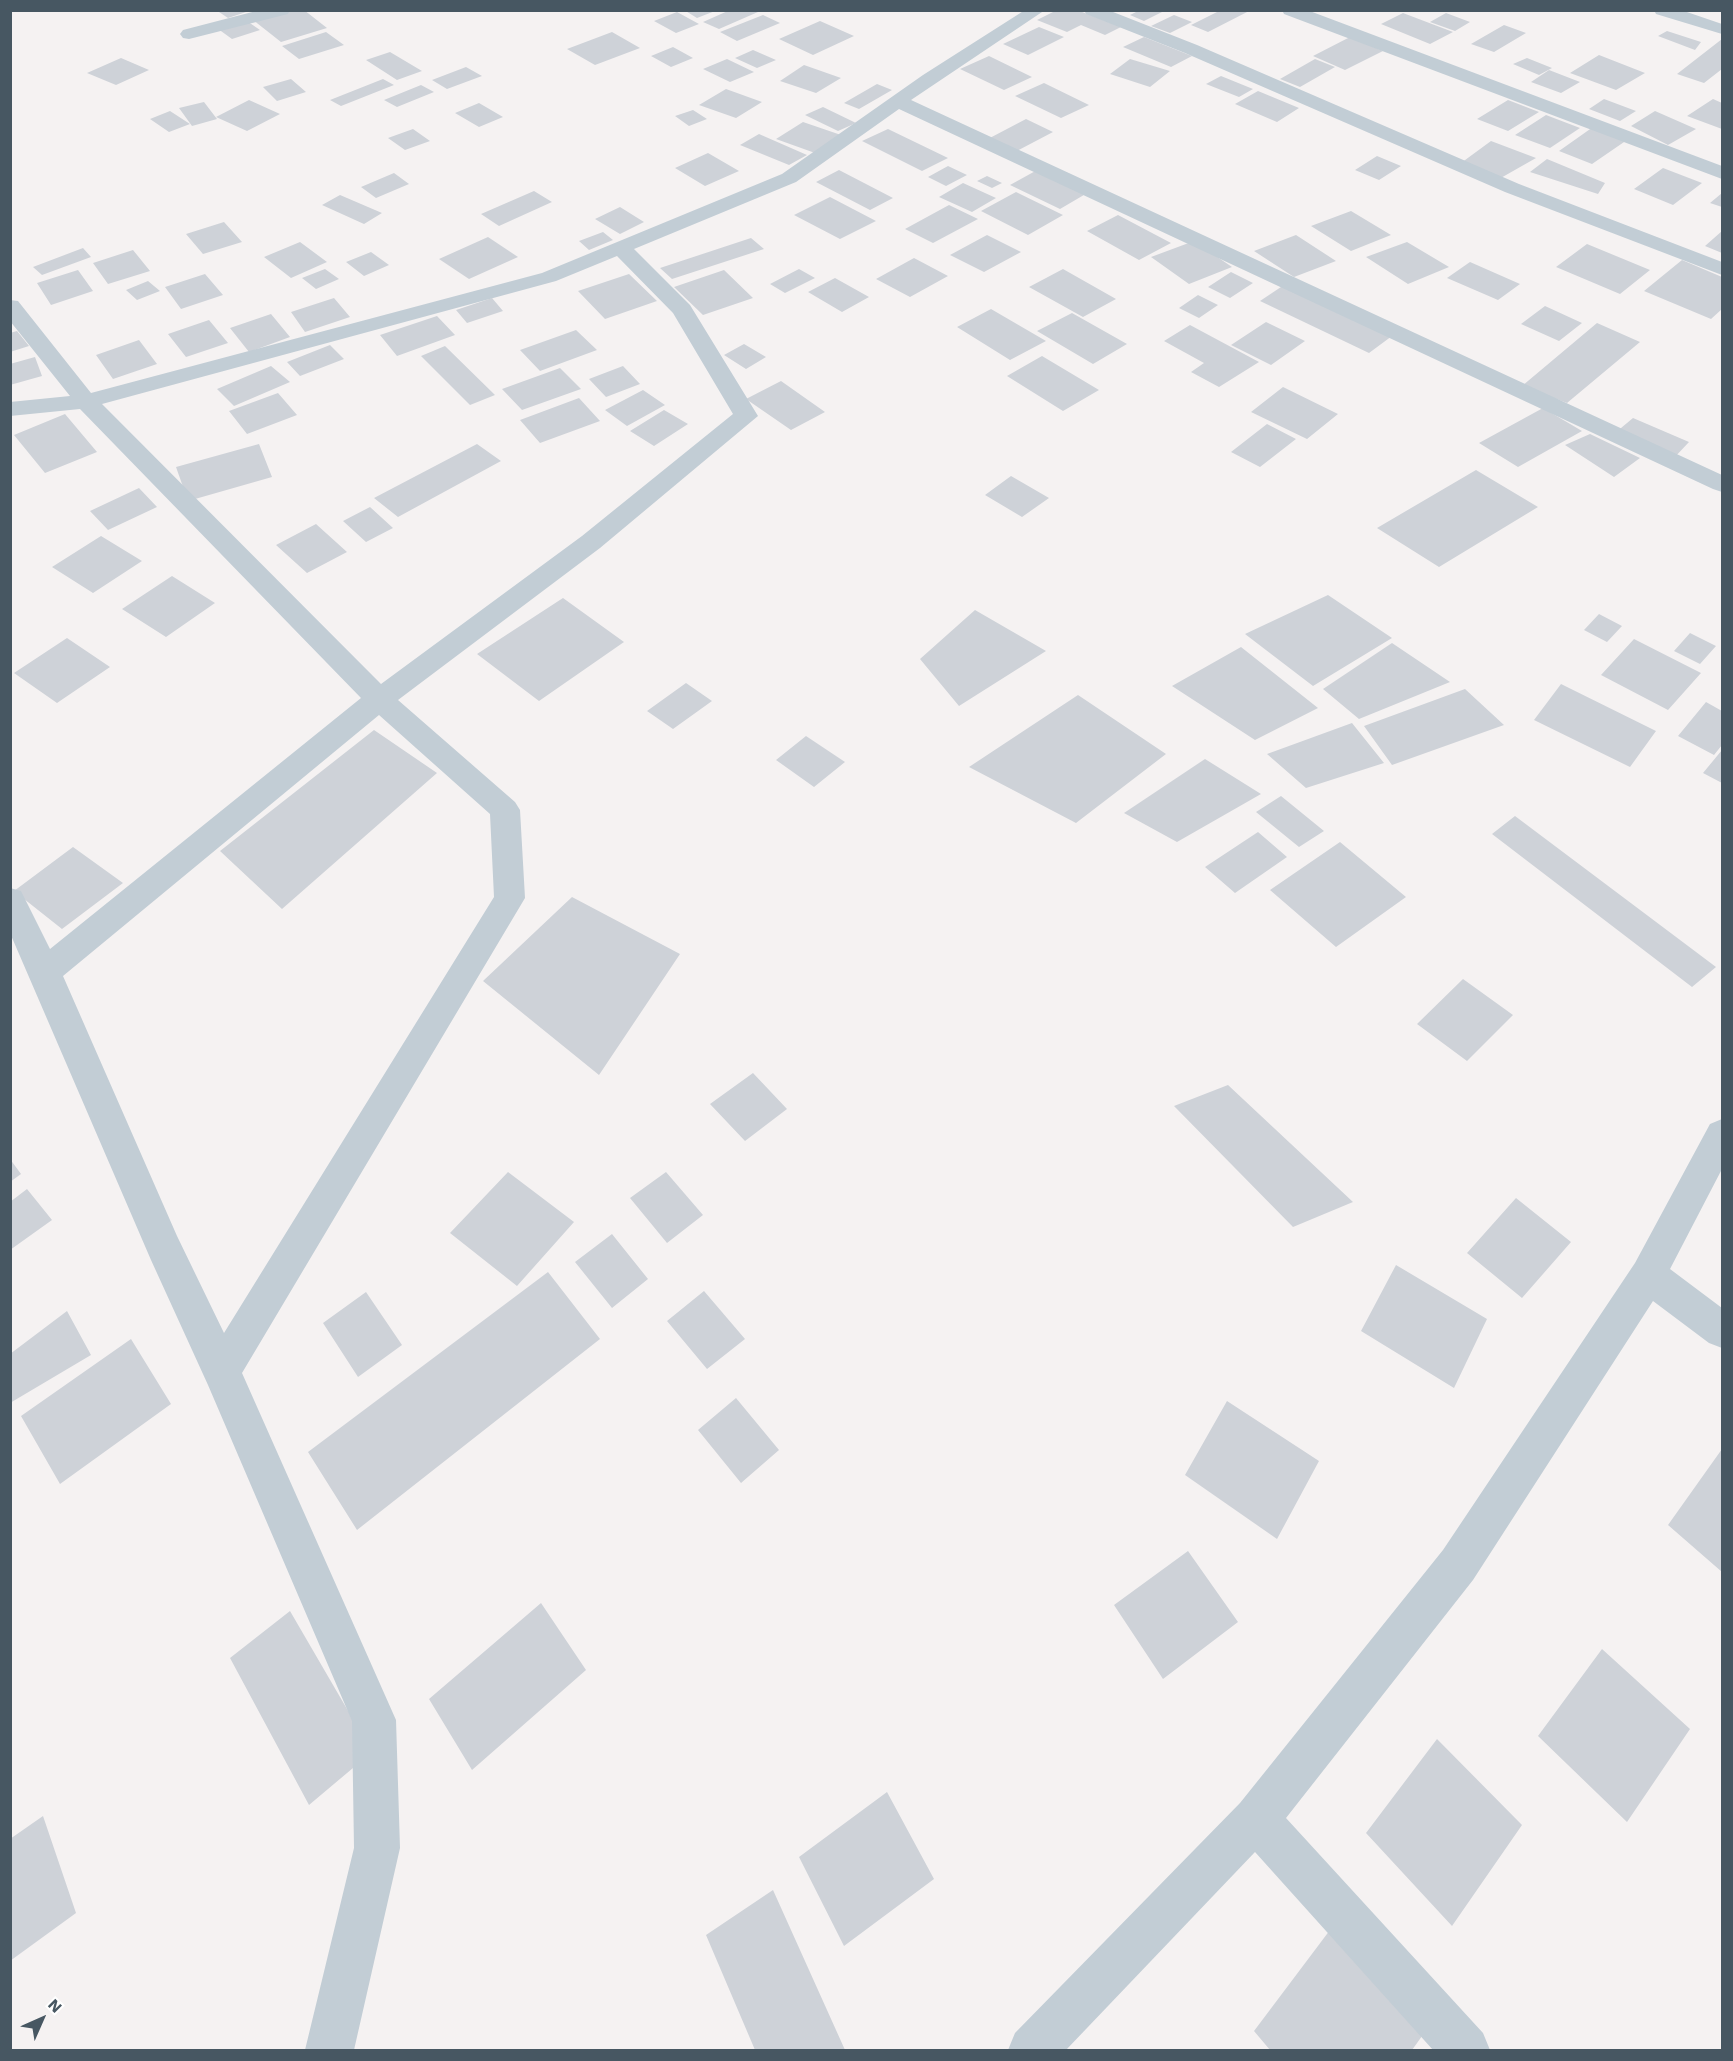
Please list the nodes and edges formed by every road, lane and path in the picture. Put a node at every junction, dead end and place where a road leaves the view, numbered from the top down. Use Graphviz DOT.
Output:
graph roads {
  1 [pos="282,10"];
  2 [pos="1038,10"];
  3 [pos="1092,10"];
  4 [pos="1662,10"];
  5 [pos="1293,11"];
  6 [pos="1722,28"];
  7 [pos="189,34"];
  8 [pos="897,101"];
  9 [pos="1722,173"];
  10 [pos="621,248"];
  11 [pos="1722,269"];
  12 [pos="10,306"];
  13 [pos="86,400"];
  14 [pos="10,409"];
  15 [pos="1722,484"];
  16 [pos="379,699"];
  17 [pos="10,900"];
  18 [pos="45,972"];
  19 [pos="1722,1135"];
  20 [pos="1648,1275"];
  21 [pos="1722,1330"];
  22 [pos="222,1371"];
  23 [pos="1256,1819"];
  24 [pos="329,2050"];
  25 [pos="1032,2050"];
  26 [pos="1466,2050"];
  1 -- 7 [label="street"];
  2 -- 8 [label="street"];
  3 -- 11 [label="street"];
  4 -- 6 [label="street"];
  5 -- 9 [label="street"];
  8 -- 10 [label="street"];
  8 -- 15 [label="street"];
  10 -- 13 [label="street"];
  10 -- 16 [label="street"];
  12 -- 13 [label="street"];
  13 -- 14 [label="street"];
  13 -- 16 [label="street"];
  16 -- 18 [label="street"];
  16 -- 22 [label="street"];
  17 -- 18 [label="street"];
  18 -- 22 [label="street"];
  19 -- 20 [label="street"];
  20 -- 21 [label="street"];
  20 -- 23 [label="street"];
  22 -- 24 [label="street"];
  23 -- 25 [label="street"];
  23 -- 26 [label="street"];
}
